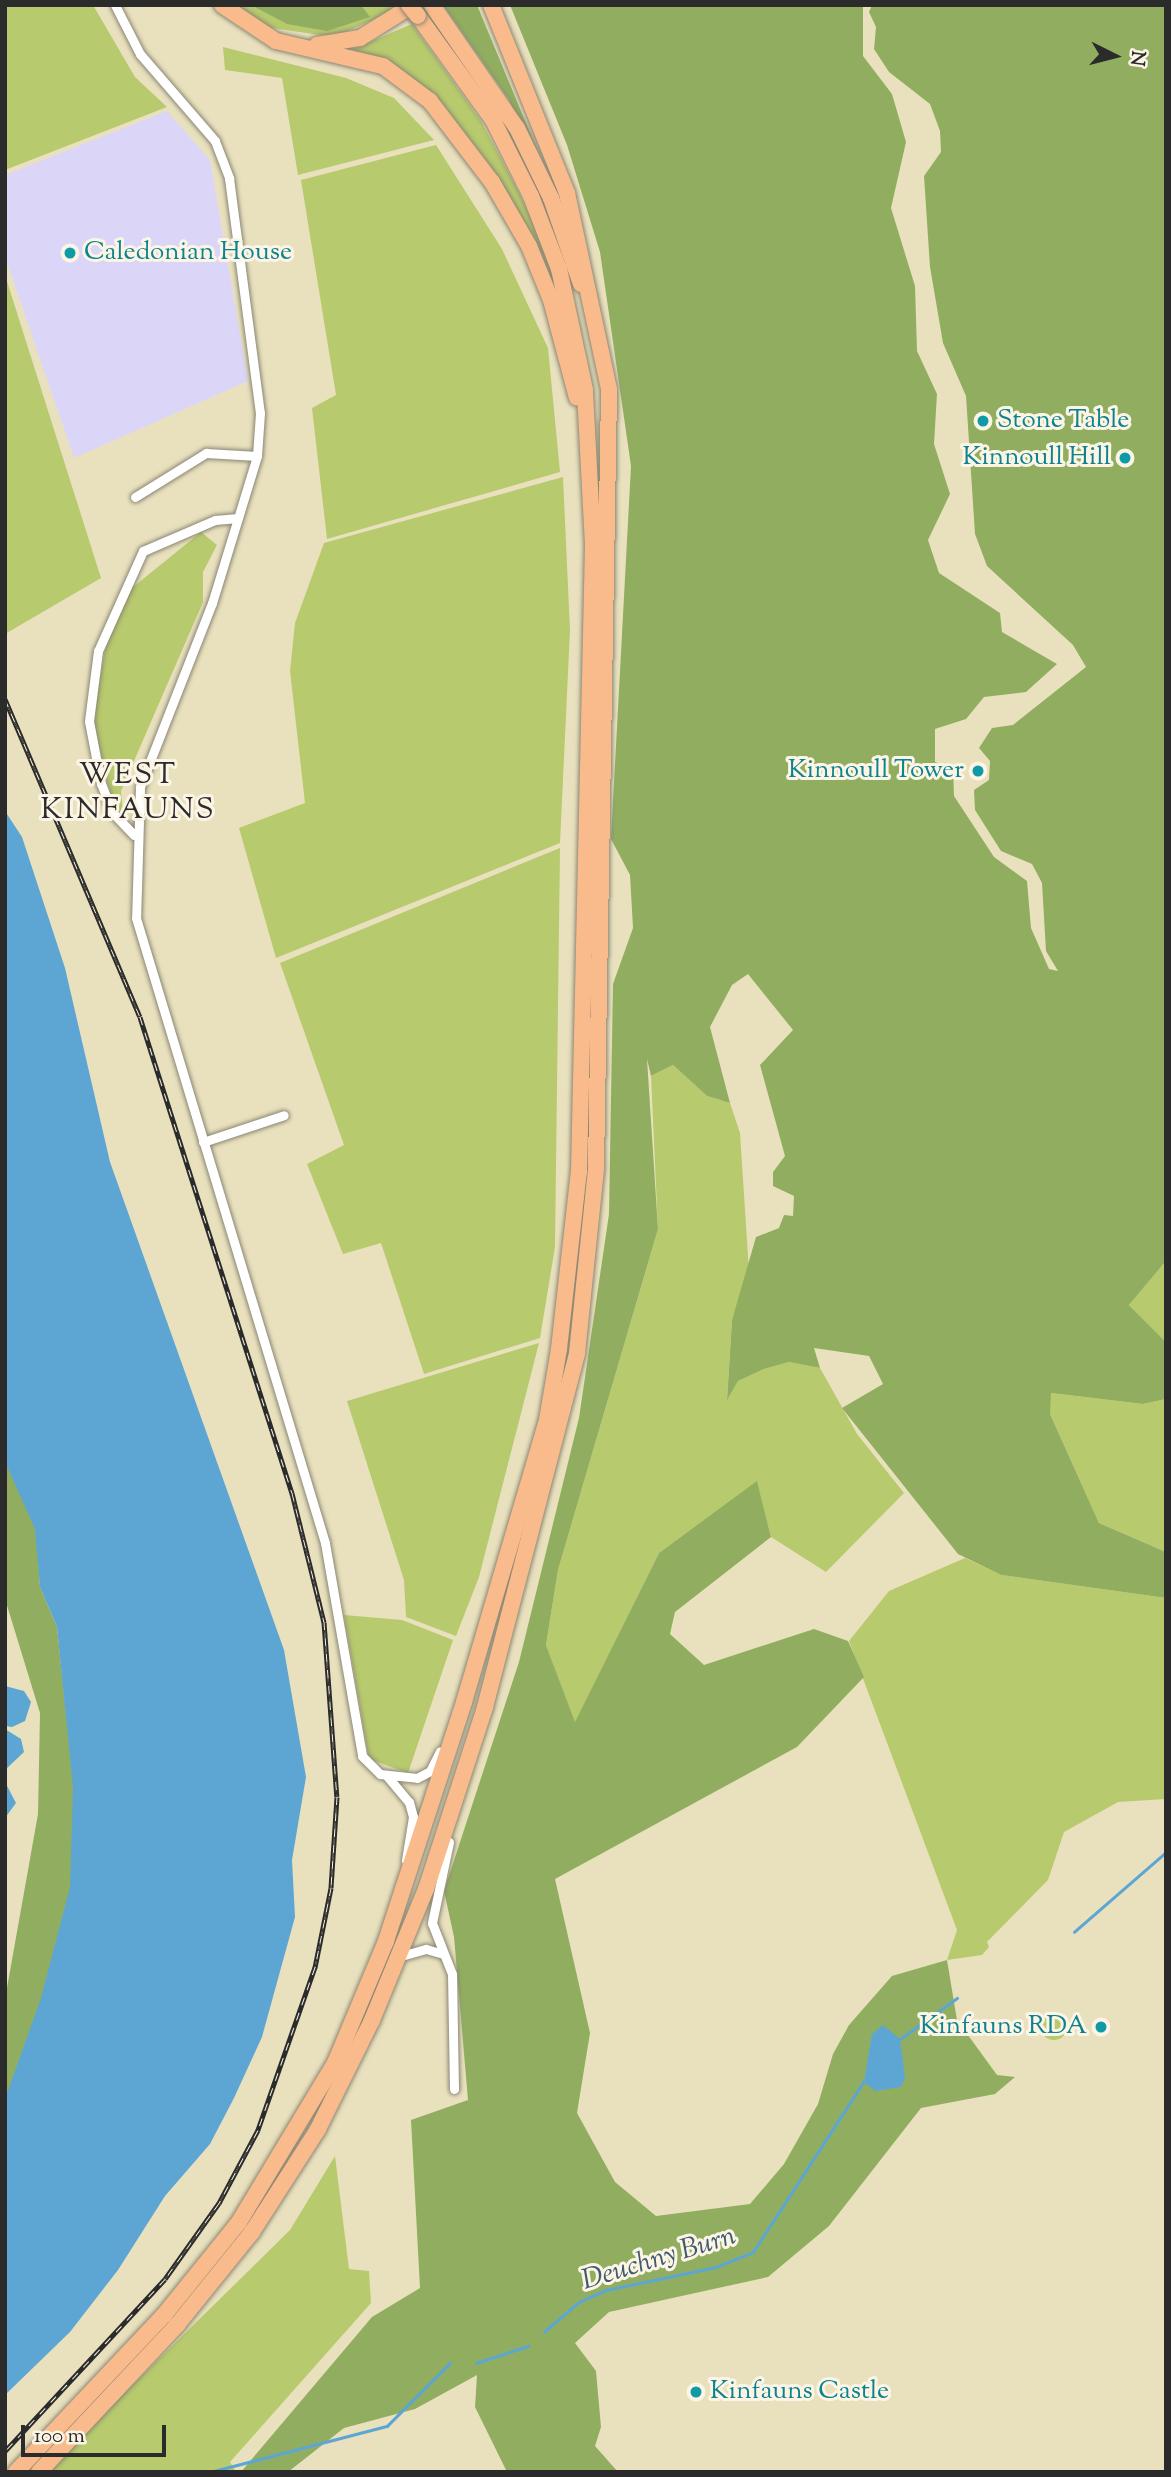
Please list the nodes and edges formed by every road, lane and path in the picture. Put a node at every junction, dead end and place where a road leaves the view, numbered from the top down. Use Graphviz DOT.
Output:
graph roads {
  1 [pos="115,5"];
  2 [pos="222,5"];
  3 [pos="228,5"];
  4 [pos="432,5"];
  5 [pos="491,5"];
  6 [pos="413,9"];
  7 [pos="276,41"];
  8 [pos="319,45"];
  9 [pos="257,456"];
  10 [pos="609,462"];
  11 [pos="135,497"];
  12 [pos="593,504"];
  13 [pos="238,518"];
  14 [pos="134,835"];
  15 [pos="284,1115"];
  16 [pos="204,1142"];
  17 [pos="464,1702"];
  18 [pos="387,1776"];
  19 [pos="458,1792"];
  20 [pos="401,1890"];
  21 [pos="443,1954"];
  22 [pos="401,1956"];
  23 [pos="454,2089"];
  24 [pos="16,2472"];
  25 [pos="39,2472"];
  1 -- 9 [label="street"];
  2 -- 7 [label="highway"];
  3 -- 8 [label="highway"];
  4 -- 10 [label="highway"];
  5 -- 10 [label="highway"];
  6 -- 8 [label="highway"];
  6 -- 12 [label="highway"];
  7 -- 8 [label="highway"];
  7 -- 12 [label="highway"];
  9 -- 11 [label="street"];
  9 -- 13 [label="street"];
  10 -- 19 [label="highway"];
  12 -- 17 [label="highway"];
  13 -- 14 [label="street"];
  13 -- 14 [label="street"];
  14 -- 16 [label="street"];
  15 -- 16 [label="street"];
  16 -- 18 [label="street"];
  17 -- 18 [label="street"];
  17 -- 20 [label="highway"];
  18 -- 20 [label="street"];
  19 -- 21 [label="street"];
  19 -- 22 [label="highway"];
  20 -- 24 [label="highway"];
  21 -- 22 [label="street"];
  21 -- 23 [label="street"];
  22 -- 25 [label="highway"];
}
